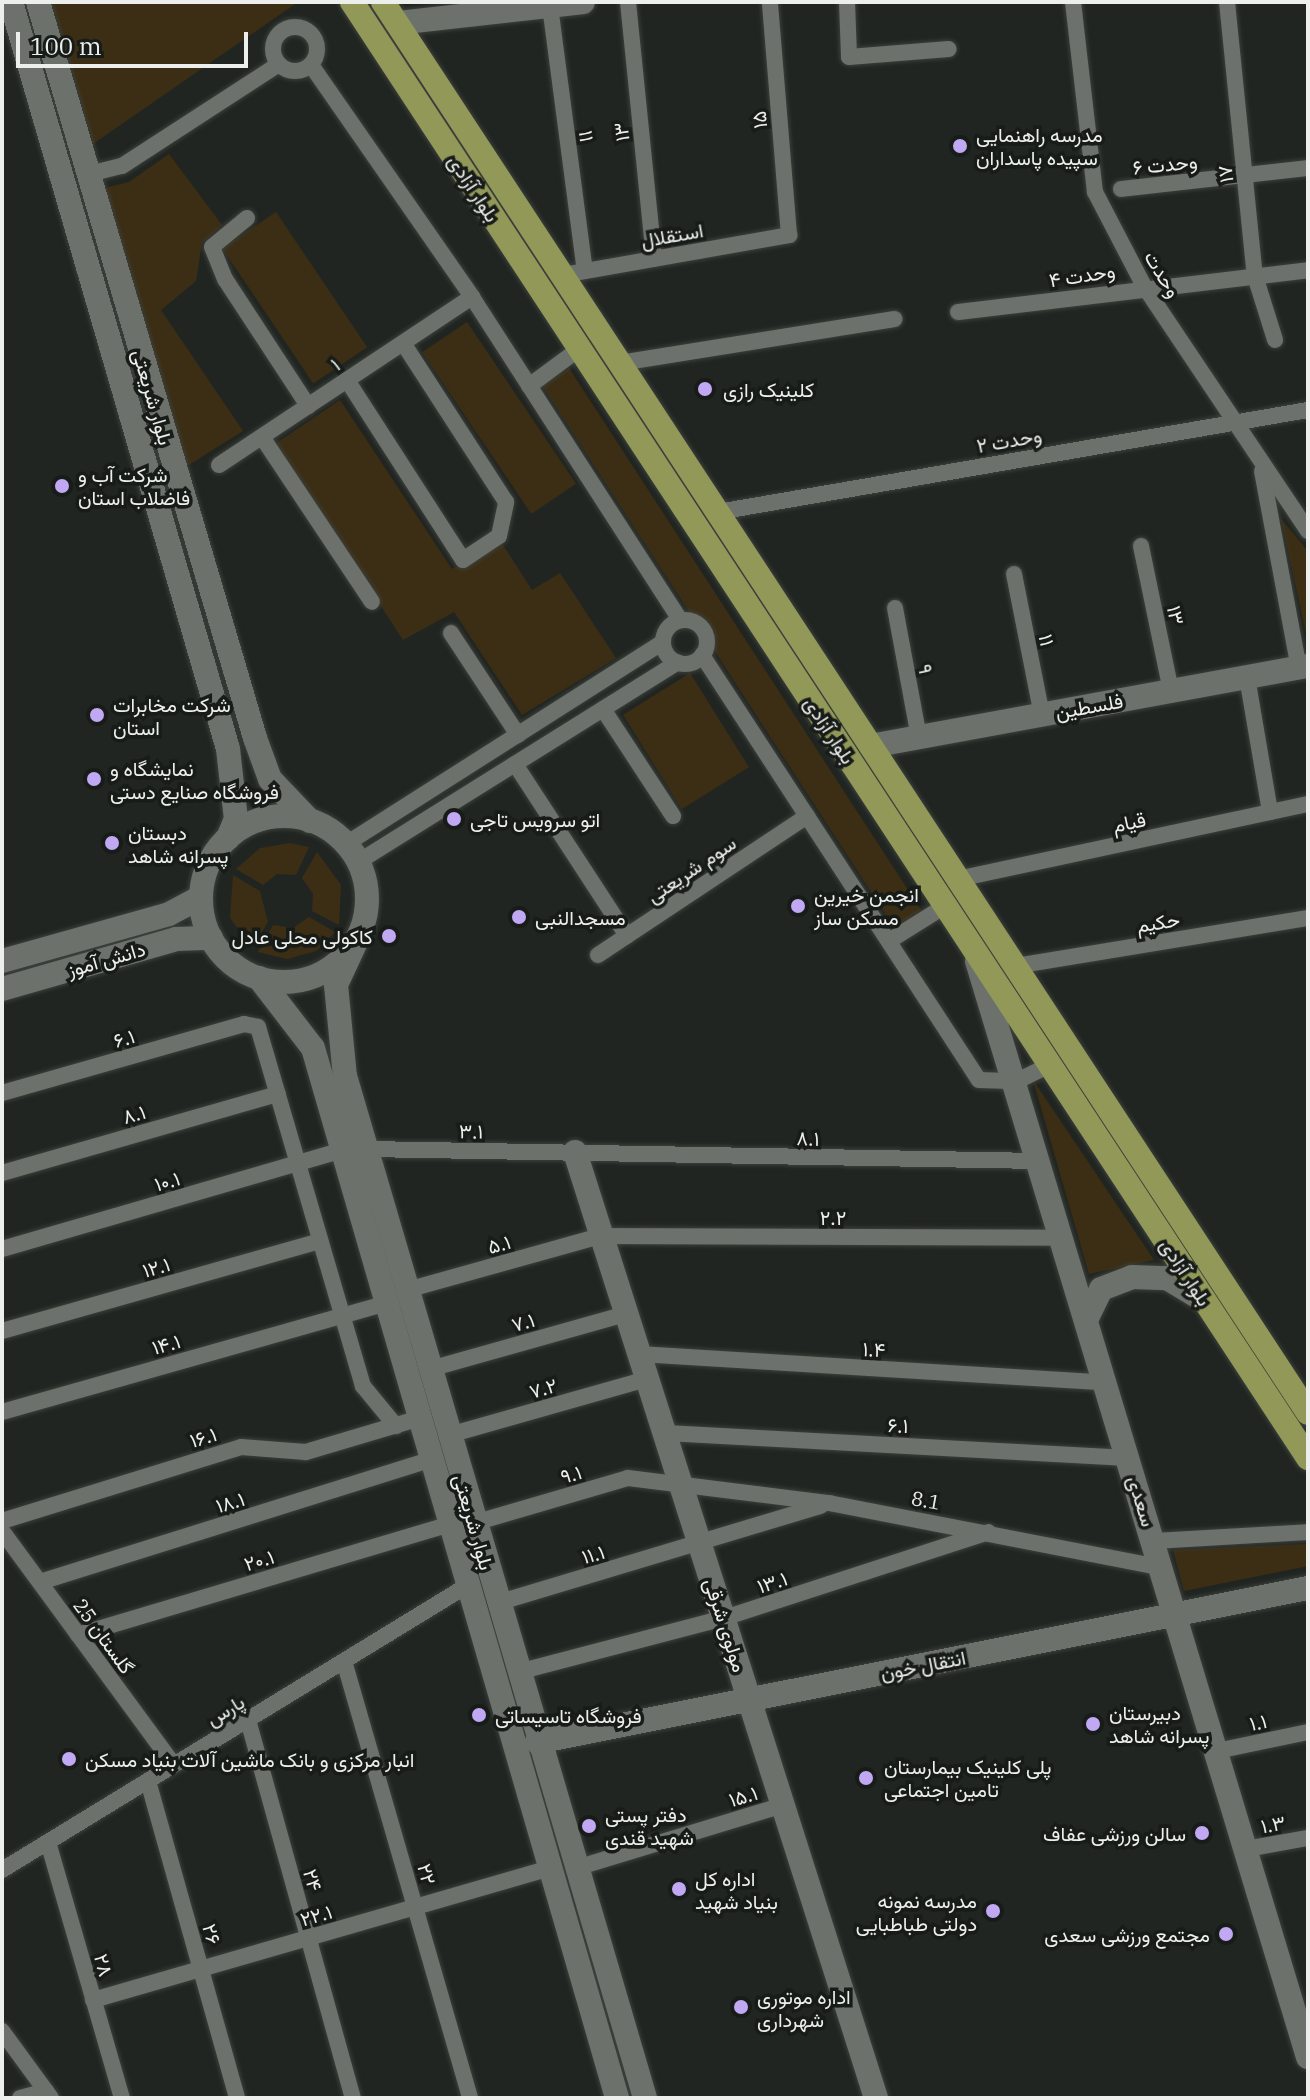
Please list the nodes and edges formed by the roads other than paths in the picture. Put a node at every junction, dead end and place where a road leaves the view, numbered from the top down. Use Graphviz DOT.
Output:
graph roads {
  1 [pos="11,2"];
  2 [pos="38,2"];
  3 [pos="352,2"];
  4 [pos="383,2"];
  5 [pos="583,2"];
  6 [pos="628,2"];
  7 [pos="770,2"];
  8 [pos="847,2"];
  9 [pos="1073,2"];
  10 [pos="1227,2"];
  11 [pos="550,6"];
  12 [pos="488,7"];
  13 [pos="432,10"];
  14 [pos="397,23"];
  15 [pos="949,49"];
  16 [pos="279,64"];
  17 [pos="311,65"];
  18 [pos="1308,168"];
  19 [pos="89,174"];
  20 [pos="1246,175"];
  21 [pos="1121,189"];
  22 [pos="247,218"];
  23 [pos="789,235"];
  24 [pos="654,259"];
  25 [pos="1308,270"];
  26 [pos="574,273"];
  27 [pos="1255,276"];
  28 [pos="1144,286"];
  29 [pos="472,297"];
  30 [pos="958,312"];
  31 [pos="894,319"];
  32 [pos="1275,340"];
  33 [pos="403,343"];
  34 [pos="579,349"];
  35 [pos="620,363"];
  36 [pos="347,380"];
  37 [pos="529,386"];
  38 [pos="308,406"];
  39 [pos="1308,410"];
  40 [pos="1236,420"];
  41 [pos="262,437"];
  42 [pos="219,465"];
  43 [pos="1261,465"];
  44 [pos="718,512"];
  45 [pos="1308,531"];
  46 [pos="1141,546"];
  47 [pos="1014,574"];
  48 [pos="764,582"];
  49 [pos="743,597"];
  50 [pos="372,602"];
  51 [pos="895,608"];
  52 [pos="680,620"];
  53 [pos="451,633"];
  54 [pos="663,642"];
  55 [pos="702,655"];
  56 [pos="678,662"];
  57 [pos="1304,667"];
  58 [pos="1247,677"];
  59 [pos="1171,691"];
  60 [pos="603,709"];
  61 [pos="1042,715"];
  62 [pos="518,735"];
  63 [pos="919,737"];
  64 [pos="871,746"];
  65 [pos="515,764"];
  66 [pos="1308,804"];
  67 [pos="1270,812"];
  68 [pos="673,816"];
  69 [pos="807,816"];
  70 [pos="310,821"];
  71 [pos="228,838"];
  72 [pos="352,853"];
  73 [pos="958,879"];
  74 [pos="201,897"];
  75 [pos="945,906"];
  76 [pos="1308,918"];
  77 [pos="627,936"];
  78 [pos="211,938"];
  79 [pos="889,941"];
  80 [pos="355,944"];
  81 [pos="972,946"];
  82 [pos="598,955"];
  83 [pos="2,961"];
  84 [pos="1015,966"];
  85 [pos="259,978"];
  86 [pos="2,989"];
  87 [pos="336,1036"];
  88 [pos="313,1048"];
  89 [pos="1050,1065"];
  90 [pos="1017,1081"];
  91 [pos="2,1093"];
  92 [pos="278,1094"];
  93 [pos="354,1150"];
  94 [pos="575,1152"];
  95 [pos="1041,1161"];
  96 [pos="298,1164"];
  97 [pos="2,1173"];
  98 [pos="601,1236"];
  99 [pos="1064,1238"];
  100 [pos="321,1241"];
  101 [pos="2,1249"];
  102 [pos="397,1297"];
  103 [pos="1205,1301"];
  104 [pos="342,1314"];
  105 [pos="626,1314"];
  106 [pos="1087,1318"];
  107 [pos="2,1331"];
  108 [pos="639,1354"];
  109 [pos="1271,1356"];
  110 [pos="430,1369"];
  111 [pos="647,1379"];
  112 [pos="1107,1383"];
  113 [pos="1308,1391"];
  114 [pos="1277,1411"];
  115 [pos="2,1412"];
  116 [pos="1308,1413"];
  117 [pos="420,1418"];
  118 [pos="396,1426"];
  119 [pos="665,1433"];
  120 [pos="449,1435"];
  121 [pos="1308,1443"];
  122 [pos="1129,1458"];
  123 [pos="1308,1458"];
  124 [pos="432,1459"];
  125 [pos="681,1484"];
  126 [pos="829,1503"];
  127 [pos="2,1521"];
  128 [pos="462,1524"];
  129 [pos="2,1531"];
  130 [pos="989,1532"];
  131 [pos="1308,1532"];
  132 [pos="1154,1541"];
  133 [pos="700,1544"];
  134 [pos="1162,1568"];
  135 [pos="40,1582"];
  136 [pos="468,1585"];
  137 [pos="1308,1588"];
  138 [pos="497,1603"];
  139 [pos="1176,1615"];
  140 [pos="724,1618"];
  141 [pos="78,1635"];
  142 [pos="344,1661"];
  143 [pos="518,1672"];
  144 [pos="750,1699"];
  145 [pos="248,1720"];
  146 [pos="1308,1732"];
  147 [pos="537,1742"];
  148 [pos="1217,1751"];
  149 [pos="174,1765"];
  150 [pos="148,1781"];
  151 [pos="784,1805"];
  152 [pos="1308,1838"];
  153 [pos="48,1842"];
  154 [pos="1246,1849"];
  155 [pos="550,1868"];
  156 [pos="576,1868"];
  157 [pos="2,1870"];
  158 [pos="416,1908"];
  159 [pos="308,1938"];
  160 [pos="599,1947"];
  161 [pos="575,1955"];
  162 [pos="201,1969"];
  163 [pos="93,2000"];
  164 [pos="2,2031"];
  165 [pos="1308,2057"];
  166 [pos="48,2094"];
  167 [pos="20,2098"];
  168 [pos="122,2098"];
  169 [pos="237,2098"];
  170 [pos="353,2098"];
  171 [pos="470,2098"];
  172 [pos="617,2098"];
  173 [pos="645,2098"];
  174 [pos="876,2098"];
  1 -- 71 [label="main road, بلوار شریعتی"];
  2 -- 19 [label="main road, بلوار شریعتی"];
  3 -- 34 [label="main road, بلوار آزادی"];
  4 -- 14 [label="main road, بلوار آزادی"];
  5 -- 11 [label="main road"];
  6 -- 24 [label="street, ۱۳"];
  7 -- 23 [label="street, ۱۵"];
  8 -- 15 [label="street"];
  9 -- 28 [label="street, وحدت"];
  10 -- 20 [label="street, ۱۷"];
  11 -- 12 [label="main road"];
  11 -- 26 [label="street, ۱۱"];
  12 -- 13 [label="main road"];
  13 -- 14 [label="main road"];
  14 -- 26 [label="main road, بلوار آزادی"];
  16 -- 17 [label="street"];
  16 -- 17 [label="street"];
  16 -- 19 [label="street"];
  17 -- 29 [label="street"];
  18 -- 20 [label="street, وحدت ۶"];
  19 -- 70 [label="main road, بلوار شریعتی"];
  20 -- 21 [label="street, وحدت ۶"];
  20 -- 27 [label="street, ۱۷"];
  22 -- 38 [label="street"];
  23 -- 24 [label="street, استقلال"];
  24 -- 26 [label="street, استقلال"];
  25 -- 27 [label="street, وحدت ۴"];
  26 -- 35 [label="main road, بلوار آزادی"];
  27 -- 28 [label="street, وحدت ۴"];
  27 -- 32 [label="street, ۱۷"];
  28 -- 30 [label="street, وحدت ۴"];
  28 -- 40 [label="street, وحدت"];
  29 -- 33 [label="street, ۱"];
  29 -- 37 [label="street"];
  31 -- 35 [label="street"];
  33 -- 36 [label="street, ۱"];
  33 -- 36 [label="street"];
  34 -- 37 [label="street"];
  34 -- 49 [label="main road, بلوار آزادی"];
  35 -- 44 [label="main road, بلوار آزادی"];
  36 -- 38 [label="street, ۱"];
  37 -- 52 [label="street"];
  38 -- 41 [label="street, ۱"];
  39 -- 40 [label="street, وحدت ۲"];
  40 -- 43 [label="street, وحدت"];
  40 -- 44 [label="street, وحدت ۲"];
  41 -- 42 [label="street, ۱"];
  41 -- 50 [label="street"];
  43 -- 45 [label="street, وحدت"];
  43 -- 57 [label="street"];
  44 -- 48 [label="main road, بلوار آزادی"];
  46 -- 59 [label="street, ۱۳"];
  47 -- 61 [label="street, ۱۱"];
  48 -- 49 [label="main road"];
  48 -- 64 [label="main road, بلوار آزادی"];
  49 -- 75 [label="main road, بلوار آزادی"];
  51 -- 63 [label="street, ۹"];
  52 -- 54 [label="street"];
  52 -- 55 [label="street"];
  53 -- 62 [label="street"];
  54 -- 56 [label="street"];
  54 -- 62 [label="street"];
  55 -- 56 [label="street"];
  55 -- 69 [label="street"];
  56 -- 60 [label="street"];
  57 -- 58 [label="main road, فلسطین"];
  58 -- 59 [label="main road, فلسطین"];
  58 -- 67 [label="street"];
  59 -- 61 [label="main road, فلسطین"];
  60 -- 65 [label="street"];
  60 -- 68 [label="street"];
  61 -- 63 [label="main road, فلسطین"];
  62 -- 72 [label="street"];
  63 -- 64 [label="main road, فلسطین"];
  64 -- 73 [label="main road, بلوار آزادی"];
  65 -- 72 [label="street"];
  65 -- 77 [label="street"];
  66 -- 67 [label="street, قیام"];
  67 -- 73 [label="street, قیام"];
  69 -- 77 [label="street, سوم شریعتی"];
  69 -- 79 [label="street"];
  70 -- 71 [label="main road"];
  70 -- 72 [label="main road"];
  71 -- 74 [label="main road"];
  72 -- 80 [label="main road"];
  73 -- 84 [label="main road, بلوار آزادی"];
  74 -- 78 [label="main road"];
  74 -- 83 [label="main road, دانش آموز"];
  75 -- 79 [label="street"];
  75 -- 81 [label="main road, بلوار آزادی"];
  76 -- 84 [label="street, حکیم"];
  77 -- 82 [label="street, سوم شریعتی"];
  78 -- 85 [label="main road"];
  78 -- 86 [label="main road, دانش آموز"];
  79 -- 90 [label="street"];
  80 -- 85 [label="main road"];
  80 -- 87 [label="main road, بلوار شریعتی"];
  81 -- 89 [label="main road, بلوار آزادی"];
  81 -- 90 [label="main road, سعدی"];
  84 -- 109 [label="main road, بلوار آزادی"];
  85 -- 88 [label="main road, بلوار شریعتی"];
  87 -- 88 [label="main road"];
  87 -- 93 [label="main road, بلوار شریعتی"];
  88 -- 93 [label="main road, بلوار شریعتی"];
  89 -- 90 [label="street"];
  89 -- 103 [label="main road, بلوار آزادی"];
  90 -- 95 [label="main road, سعدی"];
  91 -- 92 [label="street, ۶.۱"];
  92 -- 96 [label="street"];
  92 -- 97 [label="street, ۸.۱"];
  93 -- 94 [label="street, ۳.۱"];
  93 -- 96 [label="street, ۱۰.۱"];
  93 -- 102 [label="main road, بلوار شریعتی"];
  94 -- 95 [label="street, ۸.۱"];
  94 -- 98 [label="main road, مولوی شرقی"];
  95 -- 99 [label="main road, سعدی"];
  96 -- 100 [label="street"];
  96 -- 101 [label="street, ۱۰.۱"];
  98 -- 99 [label="street, ۲.۲"];
  98 -- 102 [label="street, ۵.۱"];
  98 -- 105 [label="main road, مولوی شرقی"];
  99 -- 106 [label="main road, سعدی"];
  100 -- 104 [label="street"];
  100 -- 107 [label="street, ۱۲.۱"];
  102 -- 104 [label="street, ۵.۱"];
  102 -- 110 [label="main road, بلوار شریعتی"];
  102 -- 117 [label="main road, بلوار شریعتی"];
  103 -- 106 [label="main road"];
  103 -- 114 [label="main road, بلوار آزادی"];
  104 -- 115 [label="street, ۱۴.۱"];
  104 -- 118 [label="street"];
  105 -- 108 [label="main road, مولوی شرقی"];
  105 -- 110 [label="street, ۷.۱"];
  106 -- 112 [label="main road, سعدی"];
  108 -- 111 [label="main road, مولوی شرقی"];
  108 -- 112 [label="street, ۱.۴"];
  109 -- 113 [label="main road"];
  109 -- 116 [label="main road, بلوار آزادی"];
  110 -- 120 [label="main road, بلوار شریعتی"];
  111 -- 119 [label="main road, مولوی شرقی"];
  111 -- 120 [label="street, ۷.۲"];
  112 -- 122 [label="main road, سعدی"];
  114 -- 121 [label="main road"];
  114 -- 123 [label="main road, بلوار آزادی"];
  117 -- 118 [label="street, ۱۶.۱"];
  117 -- 124 [label="main road, بلوار شریعتی"];
  118 -- 127 [label="street, ۱۶.۱"];
  119 -- 122 [label="street, ۶.۱"];
  119 -- 125 [label="main road, مولوی شرقی"];
  120 -- 128 [label="main road, بلوار شریعتی"];
  122 -- 132 [label="main road, سعدی"];
  124 -- 128 [label="main road, بلوار شریعتی"];
  124 -- 135 [label="street, ۱۸.۱"];
  125 -- 126 [label="street, 8.1"];
  125 -- 128 [label="street, ۹.۱"];
  125 -- 133 [label="main road, مولوی شرقی"];
  126 -- 130 [label="street, 8.1"];
  126 -- 133 [label="street, ۱۱.۱"];
  128 -- 136 [label="main road, بلوار شریعتی"];
  128 -- 138 [label="main road, بلوار شریعتی"];
  128 -- 141 [label="street, ۲۰.۱"];
  129 -- 135 [label="street, گلستان 25"];
  130 -- 134 [label="street, 8.1"];
  130 -- 140 [label="street, ۱۳.۱"];
  131 -- 132 [label="street"];
  132 -- 134 [label="main road, سعدی"];
  133 -- 138 [label="street, ۱۱.۱"];
  133 -- 140 [label="main road, مولوی شرقی"];
  134 -- 139 [label="main road, سعدی"];
  135 -- 141 [label="street, گلستان 25"];
  136 -- 142 [label="street, پارس"];
  136 -- 155 [label="main road, بلوار شریعتی"];
  137 -- 139 [label="main road, انتقال خون"];
  138 -- 143 [label="main road, بلوار شریعتی"];
  139 -- 144 [label="main road, انتقال خون"];
  139 -- 148 [label="main road, سعدی"];
  140 -- 143 [label="street, ۱۳.۱"];
  140 -- 144 [label="main road, مولوی شرقی"];
  141 -- 149 [label="street, گلستان 25"];
  142 -- 145 [label="street, پارس"];
  142 -- 158 [label="street, ۲۲"];
  143 -- 147 [label="main road, بلوار شریعتی"];
  144 -- 147 [label="main road, انتقال خون"];
  144 -- 151 [label="main road, مولوی شرقی"];
  145 -- 149 [label="street, پارس"];
  145 -- 159 [label="street, ۲۴"];
  146 -- 148 [label="street, ۱.۱"];
  147 -- 156 [label="main road, بلوار شریعتی"];
  148 -- 154 [label="main road, سعدی"];
  149 -- 150 [label="street, پارس"];
  150 -- 153 [label="street, پارس"];
  150 -- 162 [label="street, ۲۶"];
  151 -- 156 [label="street, ۱۵.۱"];
  151 -- 174 [label="main road, مولوی شرقی"];
  152 -- 154 [label="street, ۱.۳"];
  153 -- 157 [label="street, پارس"];
  153 -- 163 [label="street, ۲۸"];
  154 -- 165 [label="main road, سعدی"];
  155 -- 158 [label="street, ۲۲.۱"];
  155 -- 161 [label="main road, بلوار شریعتی"];
  156 -- 160 [label="main road, بلوار شریعتی"];
  158 -- 159 [label="street, ۲۲.۱"];
  158 -- 171 [label="street, ۲۲"];
  159 -- 162 [label="street, ۲۲.۱"];
  159 -- 170 [label="street, ۲۴"];
  160 -- 161 [label="main road"];
  160 -- 173 [label="main road, بلوار شریعتی"];
  161 -- 172 [label="main road, بلوار شریعتی"];
  162 -- 163 [label="street, ۲۲.۱"];
  162 -- 169 [label="street, ۲۶"];
  163 -- 168 [label="street, ۲۸"];
  164 -- 166 [label="street"];
  166 -- 167 [label="street"];
}
